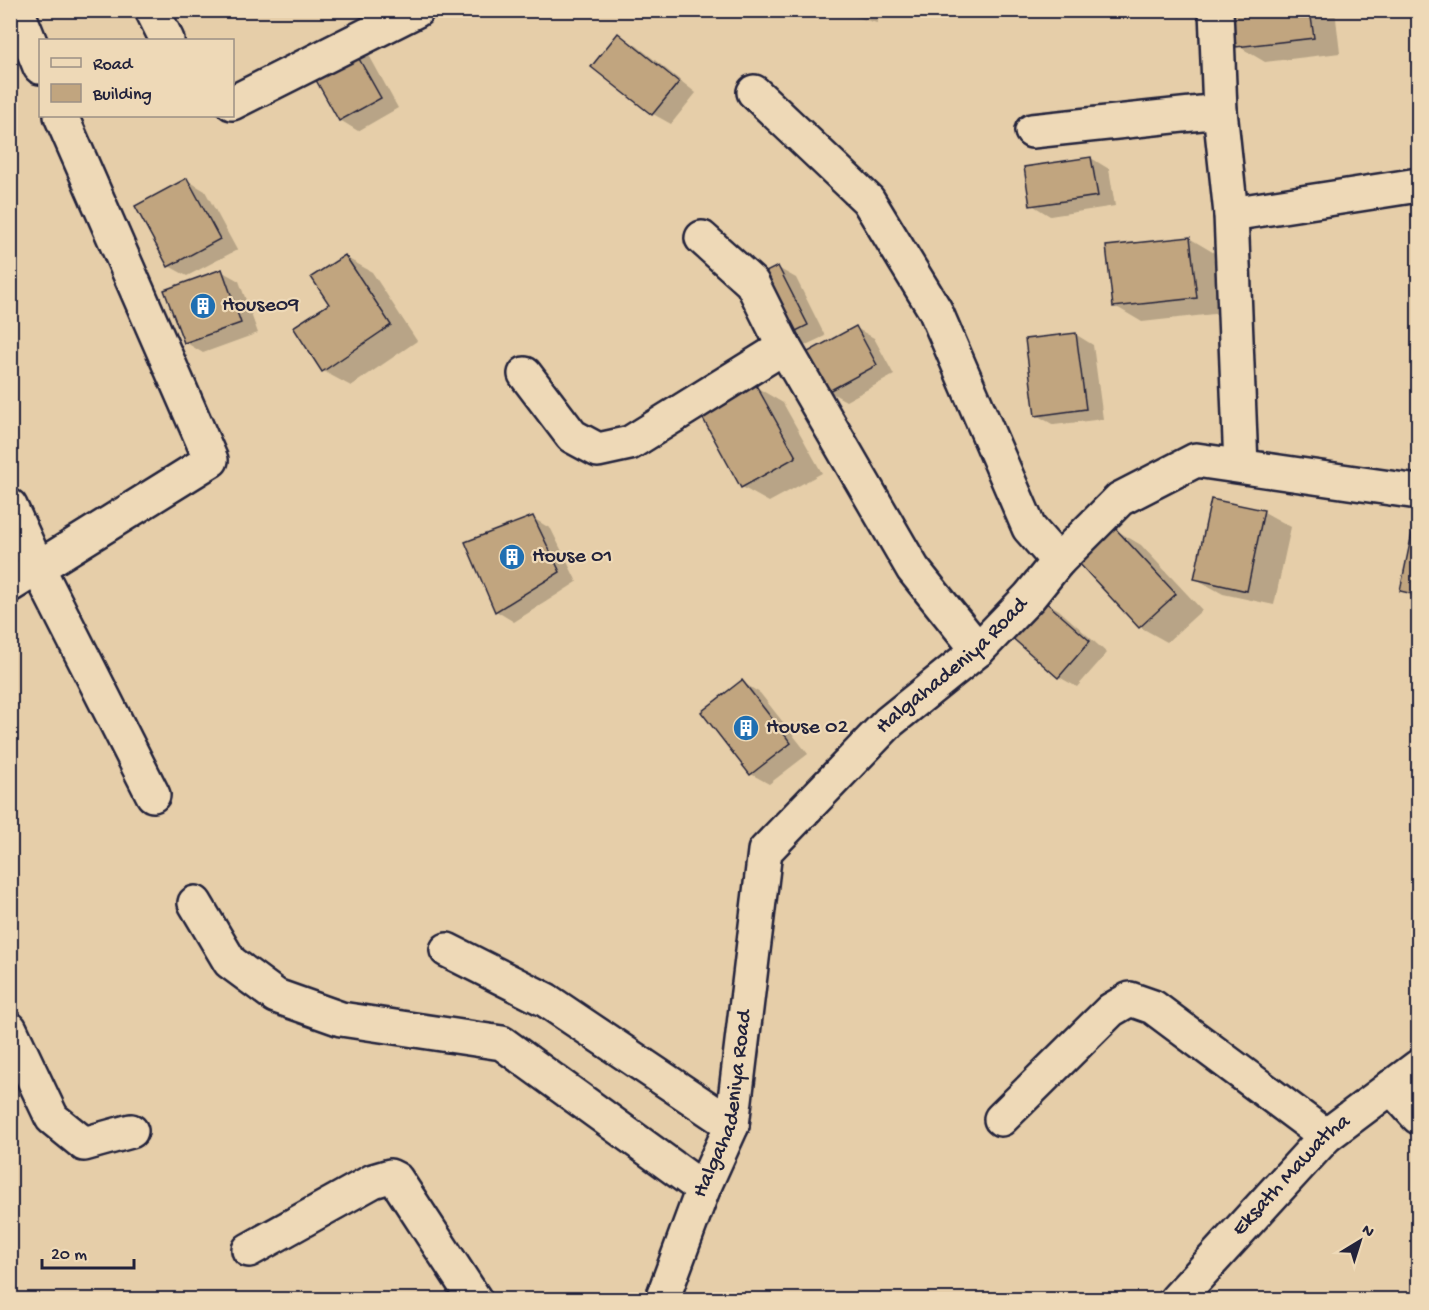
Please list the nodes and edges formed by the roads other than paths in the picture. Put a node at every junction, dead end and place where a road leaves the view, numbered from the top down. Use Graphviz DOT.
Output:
graph roads {
  1 [pos="17,10"];
  2 [pos="152,10"];
  3 [pos="417,10"];
  4 [pos="1215,10"];
  5 [pos="166,39"];
  6 [pos="39,65"];
  7 [pos="754,92"];
  8 [pos="234,102"];
  9 [pos="1220,111"];
  10 [pos="61,117"];
  11 [pos="1032,131"];
  12 [pos="1419,185"];
  13 [pos="1231,214"];
  14 [pos="702,238"];
  15 [pos="784,347"];
  16 [pos="525,374"];
  17 [pos="1241,466"];
  18 [pos="1419,492"];
  19 [pos="10,506"];
  20 [pos="1058,561"];
  21 [pos="38,568"];
  22 [pos="10,585"];
  23 [pos="978,650"];
  24 [pos="153,795"];
  25 [pos="195,903"];
  26 [pos="447,950"];
  27 [pos="10,1029"];
  28 [pos="1419,1067"];
  29 [pos="1390,1087"];
  30 [pos="1419,1117"];
  31 [pos="1000,1119"];
  32 [pos="732,1125"];
  33 [pos="131,1131"];
  34 [pos="1326,1136"];
  35 [pos="703,1189"];
  36 [pos="249,1250"];
  37 [pos="475,1299"];
  38 [pos="662,1299"];
  39 [pos="1179,1299"];
  1 -- 6 [label="street"];
  2 -- 5 [label="street"];
  3 -- 8 [label="street"];
  4 -- 9 [label="street"];
  7 -- 20 [label="street"];
  9 -- 11 [label="street"];
  9 -- 13 [label="street"];
  10 -- 21 [label="street"];
  12 -- 13 [label="street"];
  13 -- 17 [label="street"];
  14 -- 15 [label="street"];
  15 -- 16 [label="street"];
  15 -- 23 [label="street"];
  17 -- 18 [label="street, Halgahadeniya Road"];
  17 -- 20 [label="street, Halgahadeniya Road"];
  19 -- 21 [label="street"];
  20 -- 23 [label="street, Halgahadeniya Road"];
  21 -- 22 [label="street"];
  21 -- 24 [label="street"];
  23 -- 32 [label="street, Halgahadeniya Road"];
  25 -- 35 [label="street"];
  26 -- 32 [label="street"];
  27 -- 33 [label="street"];
  28 -- 29 [label="street, Eksath Mawatha"];
  29 -- 30 [label="street"];
  29 -- 34 [label="street, Eksath Mawatha"];
  31 -- 34 [label="street"];
  32 -- 35 [label="street, Halgahadeniya Road"];
  34 -- 39 [label="street, Eksath Mawatha"];
  35 -- 38 [label="street, Halgahadeniya Road"];
  36 -- 37 [label="street"];
}
